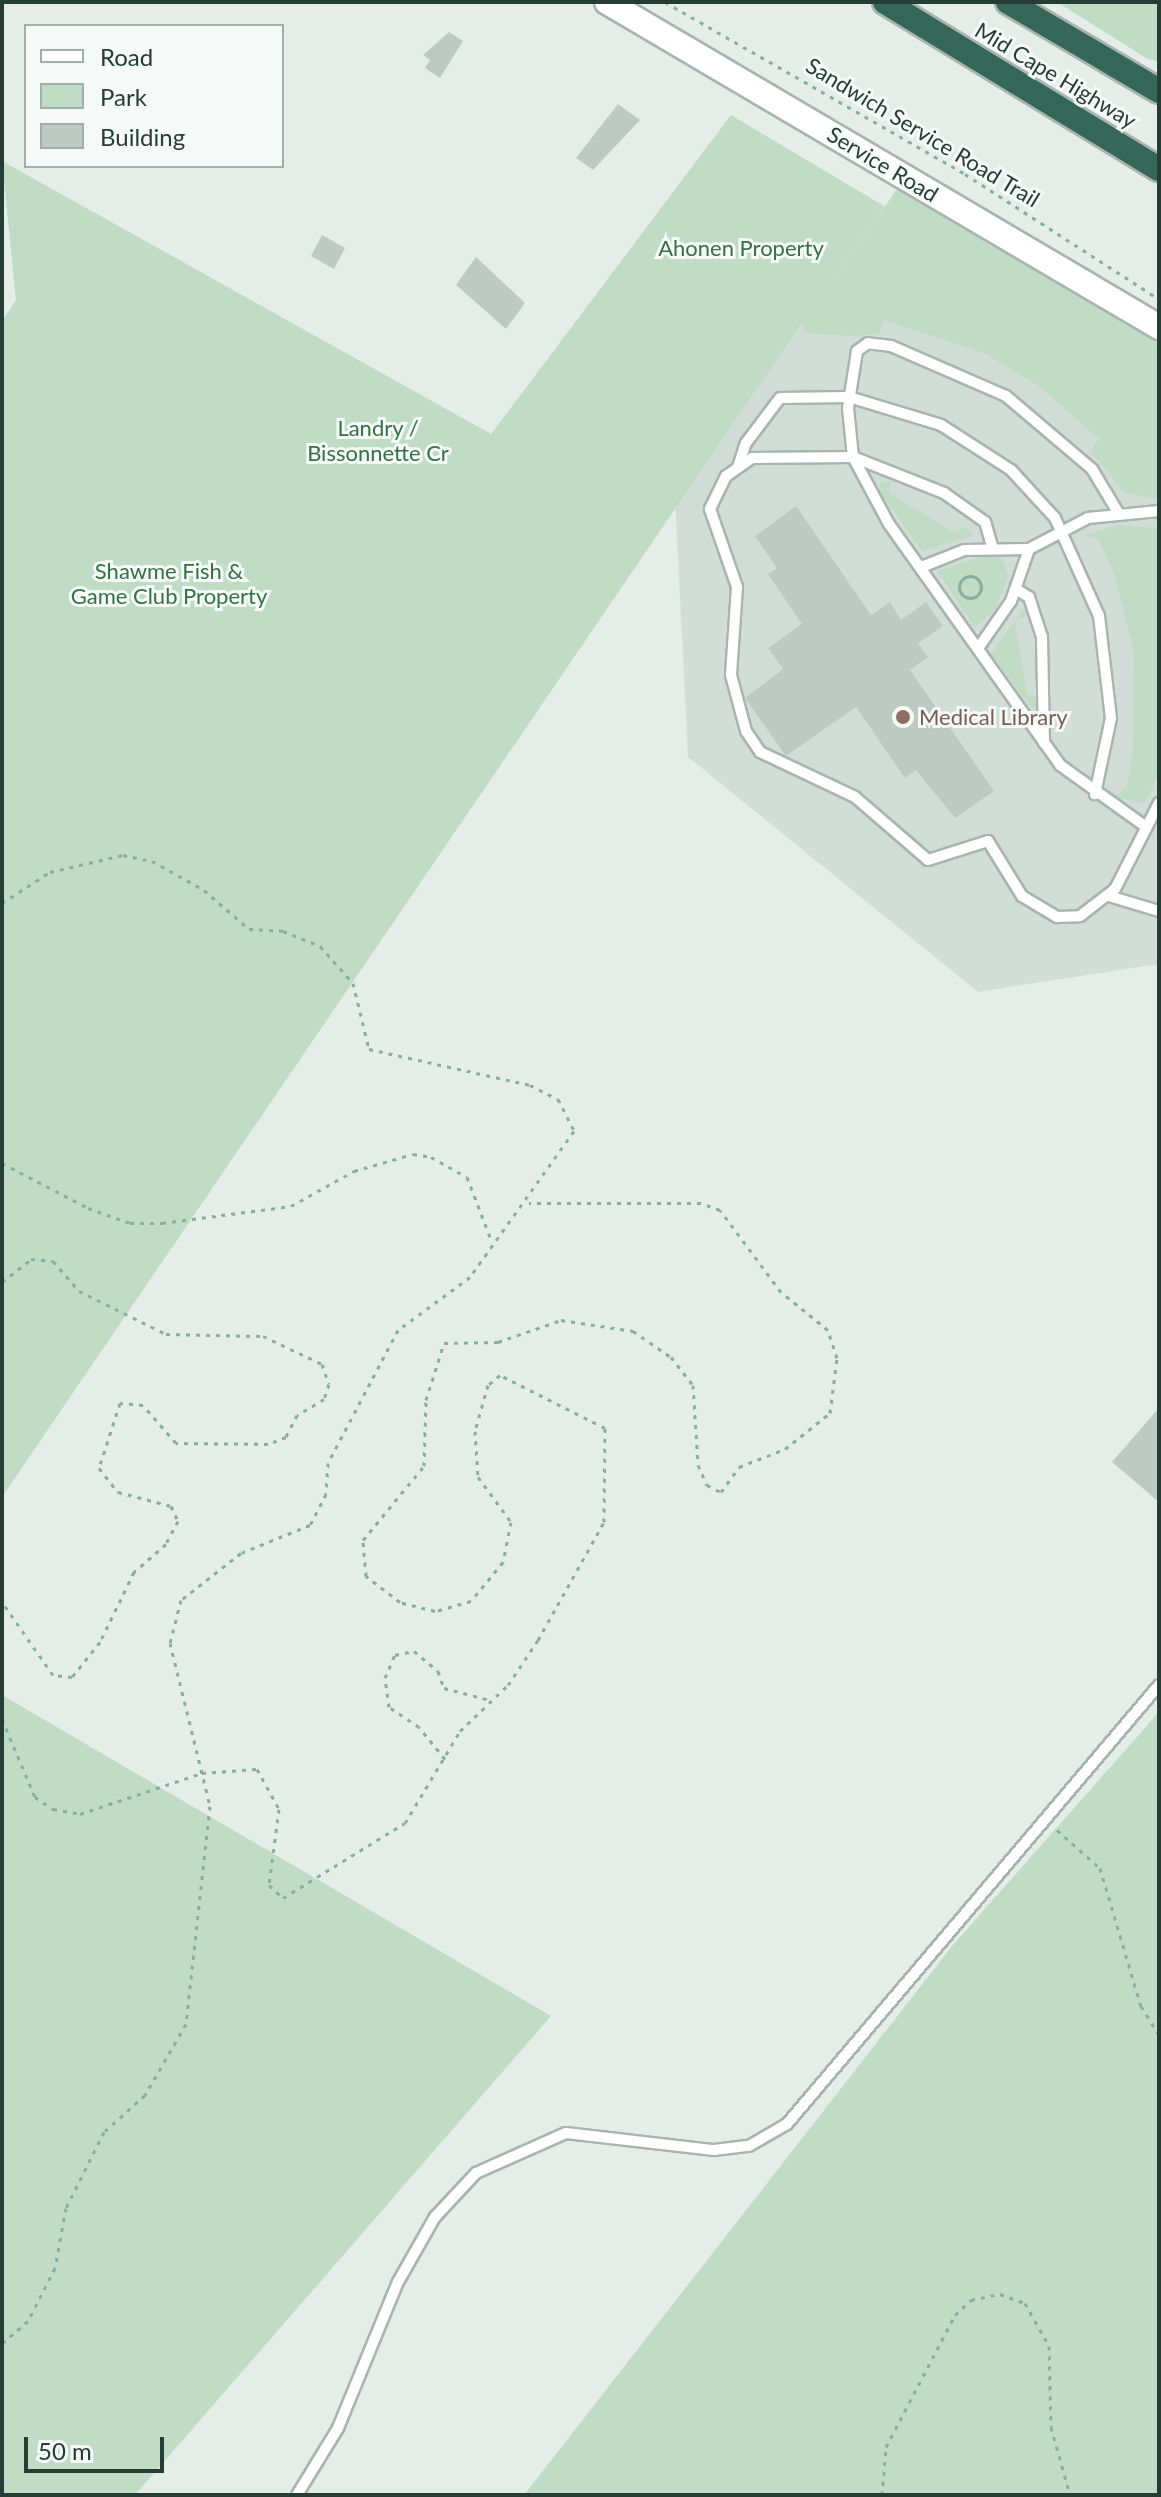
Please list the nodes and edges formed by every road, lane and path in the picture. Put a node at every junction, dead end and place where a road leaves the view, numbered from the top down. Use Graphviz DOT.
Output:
graph roads {
  1 [pos="607,2"];
  2 [pos="665,2"];
  3 [pos="885,2"];
  4 [pos="1008,2"];
  5 [pos="1159,91"];
  6 [pos="1159,169"];
  7 [pos="1159,299"];
  8 [pos="1159,327"];
  9 [pos="849,397"];
  10 [pos="853,457"];
  11 [pos="738,468"];
  12 [pos="1159,511"];
  13 [pos="1119,514"];
  14 [pos="1061,529"];
  15 [pos="992,546"];
  16 [pos="1029,549"];
  17 [pos="924,566"];
  18 [pos="1016,589"];
  19 [pos="970,598"];
  20 [pos="979,647"];
  21 [pos="1044,743"];
  22 [pos="1095,794"];
  23 [pos="1159,803"];
  24 [pos="1145,826"];
  25 [pos="1109,896"];
  26 [pos="2,903"];
  27 [pos="1159,911"];
  28 [pos="2,1163"];
  29 [pos="529,1203"];
  30 [pos="492,1242"];
  31 [pos="2,1282"];
  32 [pos="2,1602"];
  33 [pos="1159,1685"];
  34 [pos="490,1700"];
  35 [pos="2,1719"];
  36 [pos="445,1759"];
  37 [pos="202,1773"];
  38 [pos="1044,1819"];
  39 [pos="1159,2035"];
  40 [pos="2,2344"];
  41 [pos="297,2495"];
  42 [pos="882,2495"];
  43 [pos="1070,2495"];
  1 -- 8 [label="street, Service Road"];
  2 -- 7 [label="path, Sandwich Service Road Trail"];
  3 -- 6 [label="highway, Mid Cape Highway"];
  4 -- 5 [label="highway, Mid Cape Highway"];
  9 -- 10 [label="lane"];
  9 -- 11 [label="lane"];
  9 -- 13 [label="lane"];
  9 -- 14 [label="lane"];
  10 -- 11 [label="lane"];
  10 -- 15 [label="lane"];
  10 -- 17 [label="lane"];
  11 -- 25 [label="lane"];
  12 -- 13 [label="lane"];
  13 -- 14 [label="lane"];
  14 -- 16 [label="lane"];
  14 -- 22 [label="lane"];
  15 -- 16 [label="lane"];
  15 -- 17 [label="lane"];
  16 -- 18 [label="lane"];
  17 -- 20 [label="lane"];
  18 -- 20 [label="lane"];
  18 -- 21 [label="lane"];
  19 -- 19 [label="path"];
  20 -- 21 [label="lane"];
  21 -- 22 [label="lane"];
  22 -- 24 [label="lane"];
  23 -- 24 [label="lane"];
  24 -- 25 [label="lane"];
  25 -- 27 [label="lane"];
  26 -- 29 [label="path"];
  28 -- 30 [label="path"];
  29 -- 30 [label="path"];
  29 -- 34 [label="path"];
  30 -- 37 [label="path"];
  31 -- 32 [label="path"];
  33 -- 38 [label="lane"];
  34 -- 36 [label="path"];
  34 -- 36 [label="path"];
  35 -- 37 [label="path"];
  36 -- 37 [label="path"];
  37 -- 40 [label="path"];
  38 -- 39 [label="path"];
  38 -- 41 [label="lane"];
  42 -- 43 [label="path"];
}
